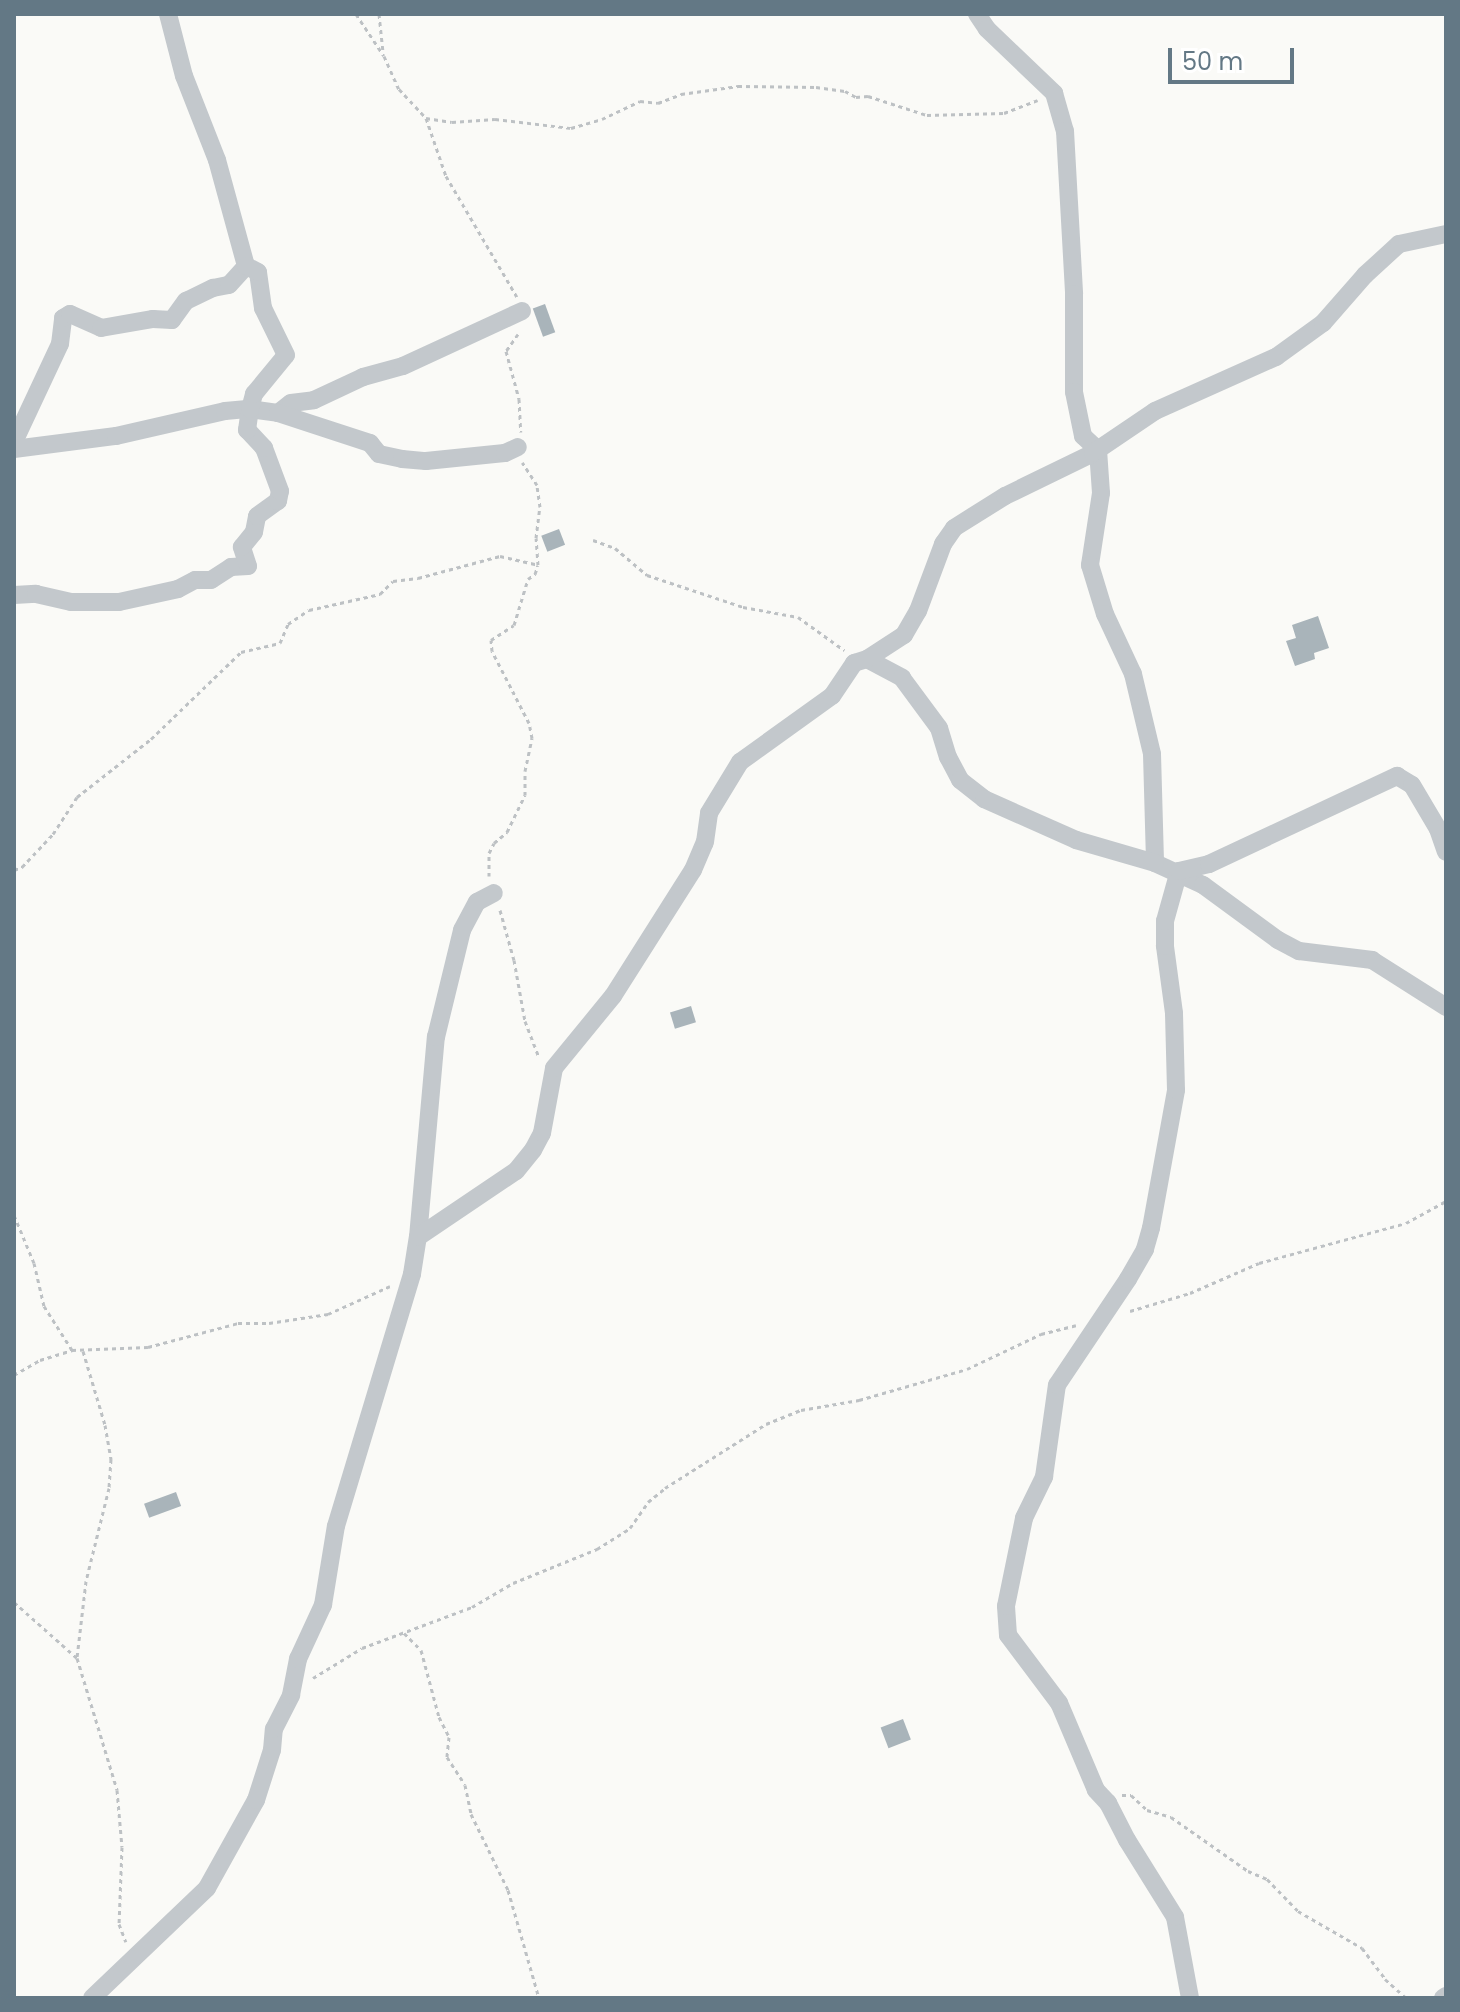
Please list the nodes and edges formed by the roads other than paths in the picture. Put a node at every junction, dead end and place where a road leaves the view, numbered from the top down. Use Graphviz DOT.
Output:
graph roads {
  1 [pos="168,14"];
  2 [pos="977,14"];
  3 [pos="1446,234"];
  4 [pos="246,266"];
  5 [pos="522,311"];
  6 [pos="250,409"];
  7 [pos="278,413"];
  8 [pos="14,442"];
  9 [pos="518,447"];
  10 [pos="14,449"];
  11 [pos="1098,450"];
  12 [pos="14,595"];
  13 [pos="860,661"];
  14 [pos="1446,852"];
  15 [pos="1155,863"];
  16 [pos="1179,871"];
  17 [pos="494,893"];
  18 [pos="1446,1007"];
  19 [pos="418,1237"];
  20 [pos="92,1998"];
  21 [pos="1190,1998"];
  1 -- 4 [label="street"];
  2 -- 11 [label="street"];
  3 -- 11 [label="street"];
  4 -- 6 [label="street"];
  4 -- 8 [label="street"];
  5 -- 7 [label="street"];
  6 -- 7 [label="street"];
  6 -- 10 [label="street"];
  6 -- 12 [label="street"];
  7 -- 9 [label="street"];
  11 -- 13 [label="street"];
  11 -- 15 [label="street"];
  13 -- 15 [label="street"];
  13 -- 19 [label="street"];
  14 -- 16 [label="street"];
  15 -- 16 [label="street"];
  16 -- 18 [label="street"];
  16 -- 21 [label="street"];
  17 -- 19 [label="street"];
  19 -- 20 [label="street"];
}
